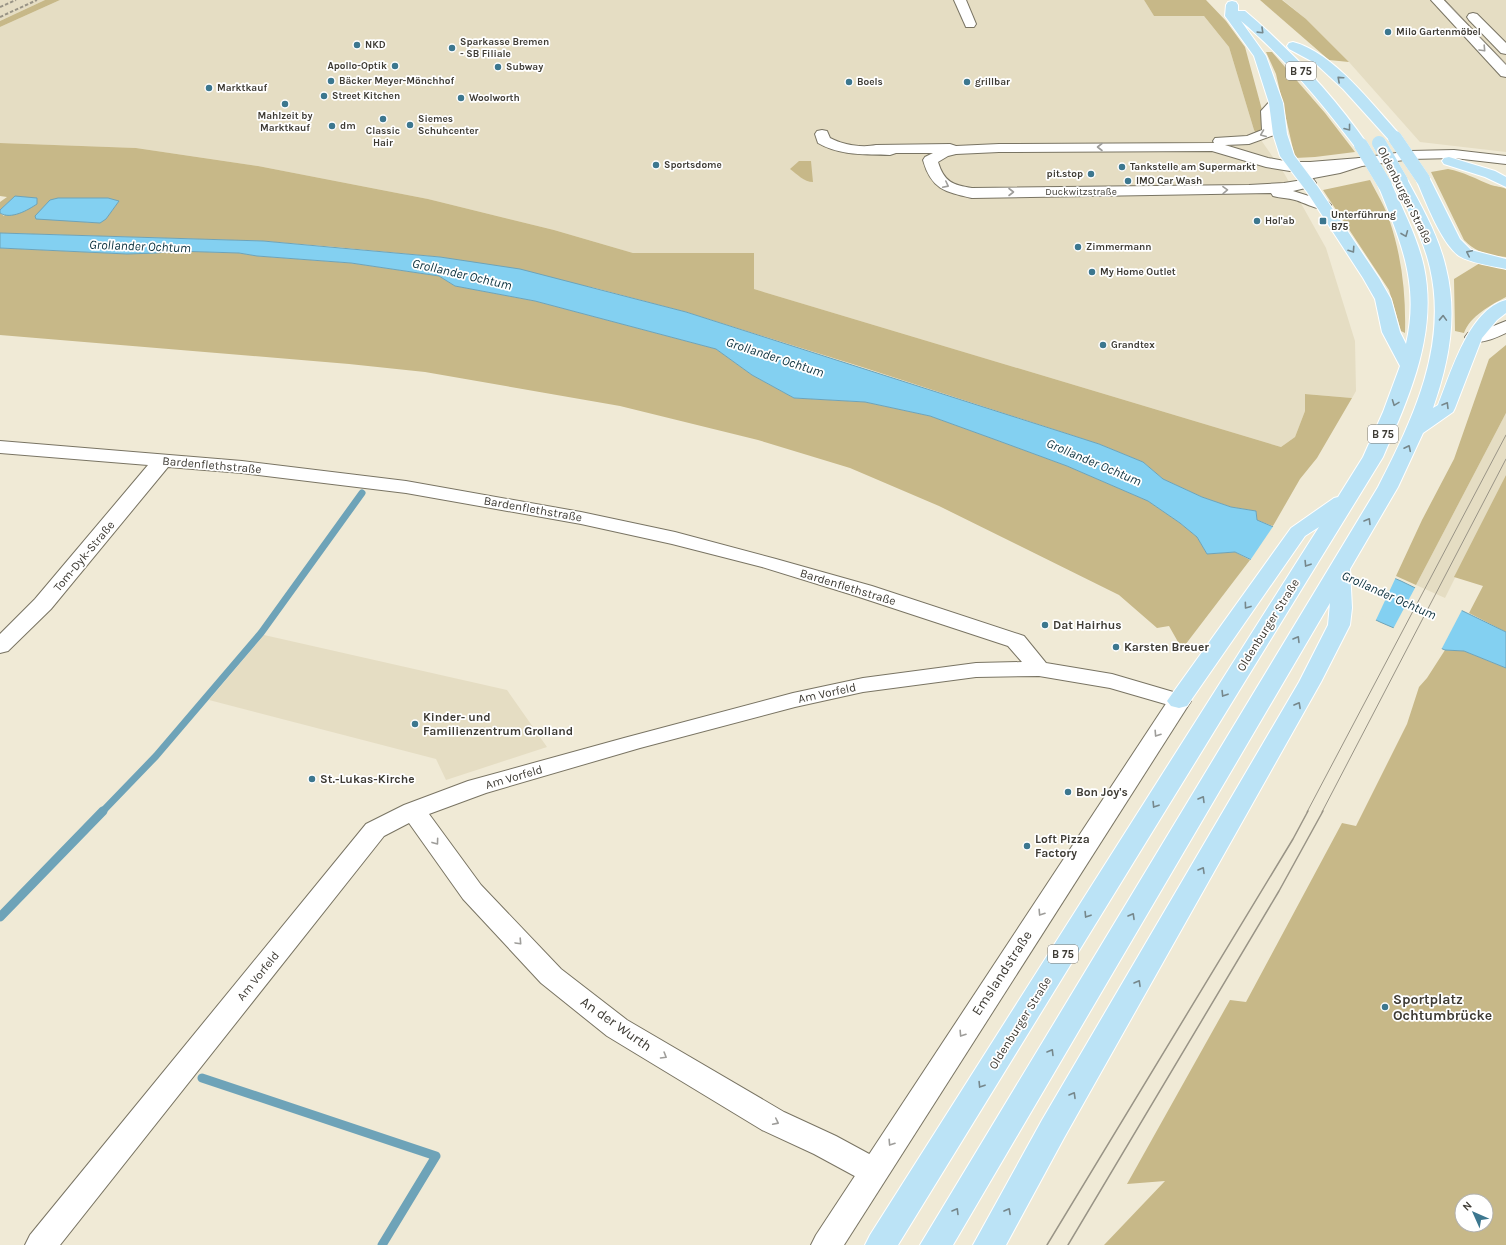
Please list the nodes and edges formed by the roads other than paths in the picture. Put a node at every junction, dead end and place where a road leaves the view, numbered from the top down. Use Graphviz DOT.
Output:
graph roads {
  1 [pos="960,0"];
  2 [pos="1437,0"];
  3 [pos="1233,2"];
  4 [pos="1464,8"];
  5 [pos="970,24"];
  6 [pos="1293,46"];
  7 [pos="1506,50"];
  8 [pos="1506,74"];
  9 [pos="1276,104"];
  10 [pos="1350,108"];
  11 [pos="822,134"];
  12 [pos="1375,138"];
  13 [pos="1139,147"];
  14 [pos="999,148"];
  15 [pos="876,149"];
  16 [pos="930,160"];
  17 [pos="1506,160"];
  18 [pos="1449,162"];
  19 [pos="1506,167"];
  20 [pos="1302,175"];
  21 [pos="1506,183"];
  22 [pos="1248,190"];
  23 [pos="1323,205"];
  24 [pos="1506,264"];
  25 [pos="1506,305"];
  26 [pos="1506,326"];
  27 [pos="1474,337"];
  28 [pos="1410,367"];
  29 [pos="1417,429"];
  30 [pos="0,447"];
  31 [pos="162,461"];
  32 [pos="1349,497"];
  33 [pos="1331,603"];
  34 [pos="0,646"];
  35 [pos="1039,669"];
  36 [pos="1179,701"];
  37 [pos="413,811"];
  38 [pos="873,1171"];
  39 [pos="41,1245"];
  40 [pos="827,1245"];
  41 [pos="881,1245"];
  42 [pos="936,1245"];
  43 [pos="989,1245"];
  1 -- 5 [label="street"];
  2 -- 8 [label="street, one-way"];
  3 -- 6 [label="highway, B 75"];
  3 -- 9 [label="highway"];
  3 -- 28 [label="highway, Oldenburger Straße / B 75, one-way, bridge"];
  4 -- 7 [label="street"];
  6 -- 10 [label="highway, B 75"];
  24 -- 6 [label="highway, one-way, bridge"];
  9 -- 13 [label="street, Duckwitzstraße, one-way"];
  9 -- 20 [label="highway"];
  11 -- 15 [label="street, Duckwitzstraße"];
  29 -- 12 [label="highway, Oldenburger Straße / B 75, one-way, bridge"];
  13 -- 14 [label="street, Duckwitzstraße, one-way"];
  13 -- 20 [label="street, Duckwitzstraße"];
  14 -- 15 [label="street, Duckwitzstraße"];
  14 -- 16 [label="street, Duckwitzstraße"];
  15 -- 16 [label="street, Duckwitzstraße"];
  16 -- 22 [label="street, Duckwitzstraße, one-way"];
  17 -- 20 [label="street, Duckwitzstraße"];
  18 -- 19 [label="street, Duckwitzstraße"];
  18 -- 20 [label="street, Duckwitzstraße"];
  18 -- 21 [label="highway"];
  20 -- 22 [label="street, Duckwitzstraße"];
  20 -- 23 [label="highway"];
  22 -- 23 [label="street, Duckwitzstraße"];
  23 -- 28 [label="highway, one-way"];
  25 -- 27 [label="highway"];
  26 -- 27 [label="street"];
  29 -- 27 [label="highway, one-way"];
  28 -- 32 [label="highway, Oldenburger Straße / B 75, one-way"];
  33 -- 29 [label="highway, Oldenburger Straße / B 75, one-way"];
  30 -- 31 [label="street, Bardenflethstraße"];
  31 -- 34 [label="street, Tom-Dyk-Straße"];
  31 -- 35 [label="street, Bardenflethstraße"];
  32 -- 36 [label="highway, one-way"];
  32 -- 41 [label="highway, Oldenburger Straße / B 75, one-way"];
  42 -- 33 [label="highway, one-way"];
  43 -- 33 [label="highway, one-way"];
  35 -- 36 [label="street, Am Vorfeld"];
  35 -- 37 [label="street, Am Vorfeld"];
  36 -- 38 [label="street, Emslandstraße, one-way"];
  37 -- 38 [label="street, An der Wurth, one-way"];
  37 -- 39 [label="street, Am Vorfeld"];
  38 -- 40 [label="street, Emslandstraße"];
}
